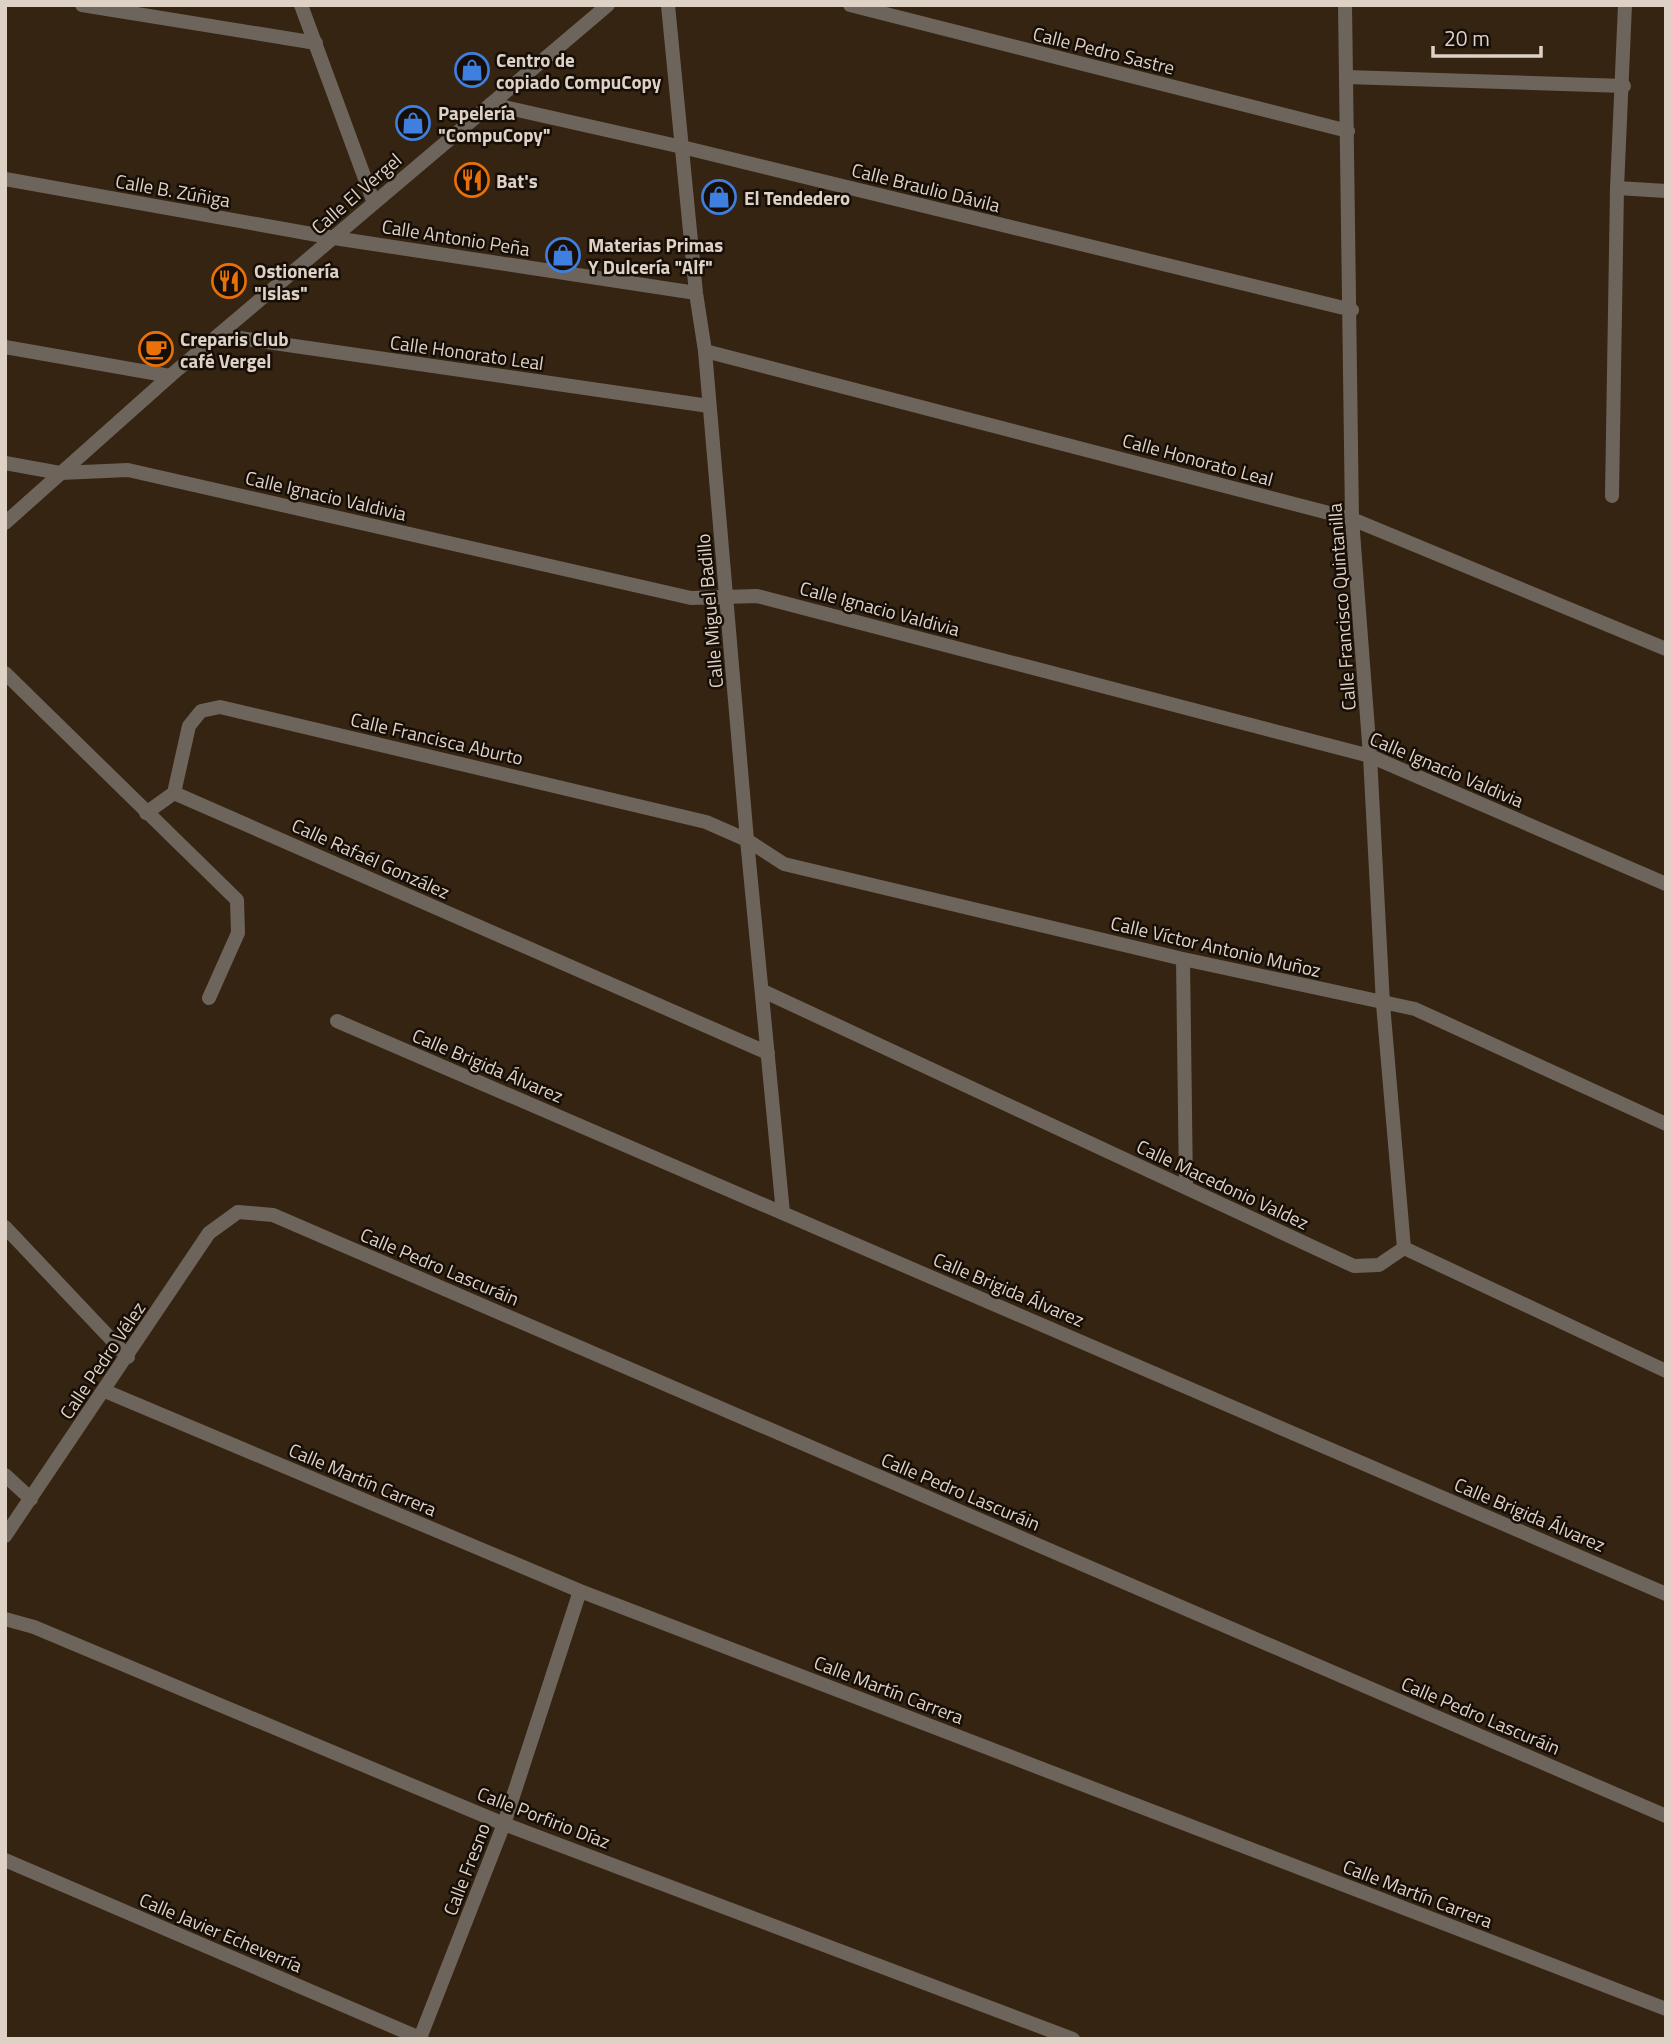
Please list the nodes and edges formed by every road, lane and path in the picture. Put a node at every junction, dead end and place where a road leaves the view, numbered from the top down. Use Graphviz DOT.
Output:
graph roads {
  1 [pos="82,5"];
  2 [pos="301,5"];
  3 [pos="608,5"];
  4 [pos="668,5"];
  5 [pos="850,5"];
  6 [pos="1345,5"];
  7 [pos="1625,5"];
  8 [pos="316,43"];
  9 [pos="1346,77"];
  10 [pos="1624,86"];
  11 [pos="491,104"];
  12 [pos="1348,131"];
  13 [pos="682,147"];
  14 [pos="5,179"];
  15 [pos="1617,188"];
  16 [pos="1666,191"];
  17 [pos="374,203"];
  18 [pos="334,239"];
  19 [pos="696,293"];
  20 [pos="1352,310"];
  21 [pos="219,335"];
  22 [pos="5,347"];
  23 [pos="705,351"];
  24 [pos="170,376"];
  25 [pos="709,406"];
  26 [pos="5,463"];
  27 [pos="60,473"];
  28 [pos="1612,496"];
  29 [pos="1352,519"];
  30 [pos="5,523"];
  31 [pos="729,597"];
  32 [pos="1666,649"];
  33 [pos="5,673"];
  34 [pos="1370,755"];
  35 [pos="174,793"];
  36 [pos="146,813"];
  37 [pos="747,840"];
  38 [pos="1666,884"];
  39 [pos="1183,959"];
  40 [pos="763,991"];
  41 [pos="209,998"];
  42 [pos="1383,1004"];
  43 [pos="337,1021"];
  44 [pos="768,1053"];
  45 [pos="1666,1124"];
  46 [pos="1186,1187"];
  47 [pos="238,1212"];
  48 [pos="783,1213"];
  49 [pos="5,1227"];
  50 [pos="1404,1248"];
  51 [pos="128,1357"];
  52 [pos="1666,1371"];
  53 [pos="105,1391"];
  54 [pos="5,1475"];
  55 [pos="31,1499"];
  56 [pos="5,1536"];
  57 [pos="580,1591"];
  58 [pos="1666,1594"];
  59 [pos="5,1619"];
  60 [pos="1666,1816"];
  61 [pos="504,1824"];
  62 [pos="5,1860"];
  63 [pos="1666,2009"];
  64 [pos="421,2038"];
  65 [pos="1073,2039"];
  1 -- 8 [label="street"];
  2 -- 8 [label="street"];
  3 -- 11 [label="street, Calle El Vergel"];
  4 -- 13 [label="street, Calle Miguel Badillo"];
  5 -- 12 [label="street, Calle Pedro Sastre"];
  6 -- 9 [label="street, Calle Francisco Quintanilla"];
  7 -- 10 [label="street"];
  8 -- 17 [label="street"];
  9 -- 10 [label="street"];
  9 -- 12 [label="street, Calle Francisco Quintanilla"];
  10 -- 15 [label="street"];
  11 -- 13 [label="street, Calle Braulio Dávila"];
  11 -- 17 [label="street, Calle El Vergel"];
  12 -- 20 [label="street, Calle Francisco Quintanilla"];
  13 -- 19 [label="street, Calle Miguel Badillo"];
  13 -- 20 [label="street, Calle Braulio Dávila"];
  14 -- 18 [label="street, Calle B. Zúñiga"];
  15 -- 16 [label="street"];
  15 -- 28 [label="street"];
  17 -- 18 [label="street, Calle El Vergel"];
  18 -- 19 [label="street, Calle Antonio Peña"];
  18 -- 21 [label="street, Calle El Vergel"];
  19 -- 23 [label="street, Calle Miguel Badillo"];
  20 -- 29 [label="street, Calle Francisco Quintanilla"];
  21 -- 24 [label="street, Calle El Vergel"];
  21 -- 25 [label="street, Calle Honorato Leal"];
  22 -- 24 [label="street"];
  23 -- 25 [label="street, Calle Miguel Badillo"];
  23 -- 29 [label="street, Calle Honorato Leal"];
  24 -- 27 [label="street, Calle El Vergel"];
  25 -- 31 [label="street, Calle Miguel Badillo"];
  26 -- 27 [label="street, Calle Ignacio Valdivia"];
  27 -- 30 [label="street, Calle El Vergel"];
  27 -- 31 [label="street, Calle Ignacio Valdivia"];
  29 -- 32 [label="street, Calle Honorato Leal"];
  29 -- 34 [label="street, Calle Francisco Quintanilla"];
  31 -- 34 [label="street, Calle Ignacio Valdivia"];
  31 -- 37 [label="street, Calle Miguel Badillo"];
  33 -- 36 [label="street"];
  34 -- 38 [label="street, Calle Ignacio Valdivia"];
  34 -- 42 [label="street, Calle Francisco Quintanilla"];
  35 -- 36 [label="street"];
  35 -- 37 [label="street, Calle Francisca Aburto"];
  35 -- 44 [label="street, Calle Rafaél González"];
  36 -- 41 [label="street"];
  37 -- 39 [label="street, Calle Víctor Antonio Muñoz"];
  37 -- 40 [label="street, Calle Miguel Badillo"];
  39 -- 42 [label="street, Calle Víctor Antonio Muñoz"];
  39 -- 46 [label="street"];
  40 -- 44 [label="street, Calle Miguel Badillo"];
  40 -- 46 [label="street, Calle Macedonio Valdez"];
  42 -- 45 [label="street, Calle Víctor Antonio Muñoz"];
  42 -- 50 [label="street, Calle Francisco Quintanilla"];
  43 -- 48 [label="street, Calle Brigida Álvarez"];
  44 -- 48 [label="street, Calle Miguel Badillo"];
  46 -- 50 [label="street, Calle Macedonio Valdez"];
  47 -- 51 [label="street, Calle Pedro Vélez"];
  47 -- 60 [label="street, Calle Pedro Lascuráin"];
  48 -- 58 [label="street, Calle Brigida Álvarez"];
  49 -- 51 [label="street"];
  50 -- 52 [label="street"];
  51 -- 53 [label="street, Calle Pedro Vélez"];
  53 -- 55 [label="street, Calle Pedro Vélez"];
  53 -- 57 [label="street, Calle Martín Carrera"];
  54 -- 55 [label="street"];
  55 -- 56 [label="street, Calle Pedro Vélez"];
  57 -- 61 [label="street, Calle Fresno"];
  57 -- 63 [label="street, Calle Martín Carrera"];
  59 -- 61 [label="street, Calle Porfirio Díaz"];
  61 -- 64 [label="street, Calle Fresno"];
  61 -- 65 [label="street, Calle Porfirio Díaz"];
  62 -- 64 [label="street, Calle Javier Echeverría"];
}
